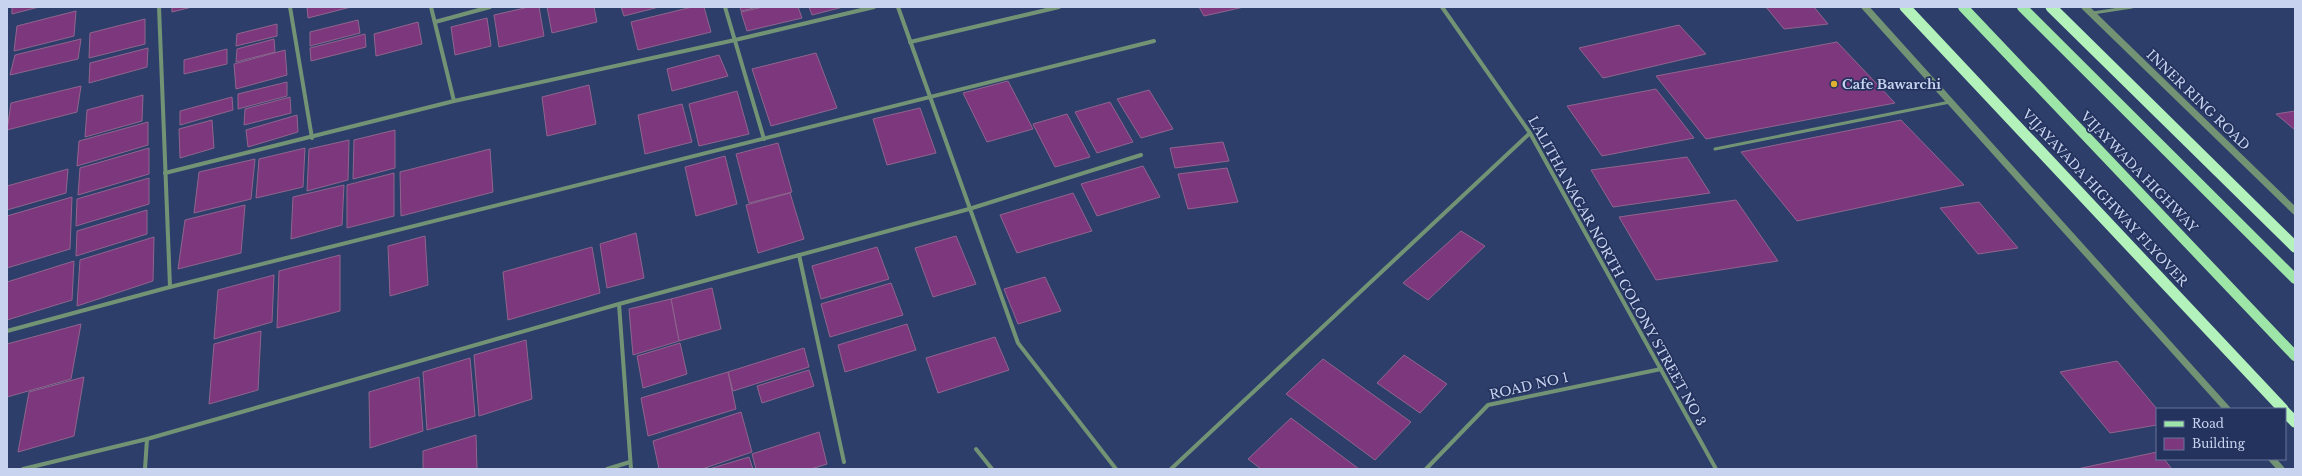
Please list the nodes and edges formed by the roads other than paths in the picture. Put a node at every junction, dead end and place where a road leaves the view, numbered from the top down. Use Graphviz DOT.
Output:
graph roads {
  1 [pos="159,7"];
  2 [pos="290,7"];
  3 [pos="431,7"];
  4 [pos="490,7"];
  5 [pos="725,7"];
  6 [pos="874,7"];
  7 [pos="898,7"];
  8 [pos="1059,7"];
  9 [pos="1442,7"];
  10 [pos="1865,7"];
  11 [pos="1906,7"];
  12 [pos="1963,7"];
  13 [pos="2022,7"];
  14 [pos="2051,7"];
  15 [pos="2085,7"];
  16 [pos="2132,7"];
  17 [pos="1045,9"];
  18 [pos="2092,13"];
  19 [pos="435,22"];
  20 [pos="734,40"];
  21 [pos="1154,41"];
  22 [pos="910,42"];
  23 [pos="931,95"];
  24 [pos="454,101"];
  25 [pos="1951,102"];
  26 [pos="1530,133"];
  27 [pos="312,138"];
  28 [pos="764,139"];
  29 [pos="1715,149"];
  30 [pos="1141,155"];
  31 [pos="165,173"];
  32 [pos="969,209"];
  33 [pos="2295,211"];
  34 [pos="2295,246"];
  35 [pos="799,255"];
  36 [pos="2295,279"];
  37 [pos="170,288"];
  38 [pos="619,304"];
  39 [pos="7,331"];
  40 [pos="2295,356"];
  41 [pos="1661,368"];
  42 [pos="2226,408"];
  43 [pos="2282,408"];
  44 [pos="2286,413"];
  45 [pos="2295,422"];
  46 [pos="147,439"];
  47 [pos="976,449"];
  48 [pos="2273,460"];
  49 [pos="630,462"];
  50 [pos="844,462"];
  51 [pos="23,469"];
  52 [pos="145,469"];
  53 [pos="607,469"];
  54 [pos="631,469"];
  55 [pos="992,469"];
  56 [pos="1116,469"];
  57 [pos="1171,469"];
  58 [pos="1426,469"];
  59 [pos="1716,469"];
  60 [pos="2281,469"];
  1 -- 31 [label="street"];
  2 -- 27 [label="street"];
  3 -- 19 [label="street"];
  4 -- 19 [label="street"];
  5 -- 20 [label="street"];
  6 -- 20 [label="street"];
  7 -- 22 [label="street"];
  8 -- 17 [label="street"];
  9 -- 26 [label="street, LALITHA NAGAR NORTH COLONY STREET NO 3"];
  10 -- 25 [label="street"];
  11 -- 43 [label="highway, VIJAYAVADA HIGHWAY FLYOVER"];
  12 -- 40 [label="main road, VIJAYWADA HIGHWAY"];
  13 -- 36 [label="main road"];
  14 -- 34 [label="highway"];
  15 -- 18 [label="street, INNER RING ROAD"];
  16 -- 18 [label="lane"];
  17 -- 22 [label="street"];
  18 -- 33 [label="street, INNER RING ROAD"];
  19 -- 24 [label="street"];
  20 -- 24 [label="street"];
  20 -- 28 [label="street"];
  21 -- 23 [label="street"];
  22 -- 23 [label="street"];
  23 -- 28 [label="street"];
  23 -- 32 [label="street"];
  24 -- 27 [label="street"];
  25 -- 29 [label="lane"];
  25 -- 42 [label="street"];
  26 -- 41 [label="street, LALITHA NAGAR NORTH COLONY STREET NO 3"];
  26 -- 57 [label="street"];
  27 -- 31 [label="street"];
  28 -- 37 [label="street"];
  30 -- 32 [label="street"];
  31 -- 37 [label="street"];
  32 -- 35 [label="street"];
  32 -- 56 [label="street"];
  35 -- 38 [label="street"];
  35 -- 50 [label="street"];
  37 -- 39 [label="street"];
  38 -- 46 [label="street"];
  38 -- 49 [label="street"];
  41 -- 58 [label="street, ROAD NO 1"];
  41 -- 59 [label="street, LALITHA NAGAR NORTH COLONY STREET NO 3"];
  44 -- 45 [label="highway"];
  46 -- 51 [label="street"];
  46 -- 52 [label="street"];
  47 -- 55 [label="street"];
  48 -- 60 [label="street"];
  49 -- 53 [label="street"];
  49 -- 54 [label="street"];
}
